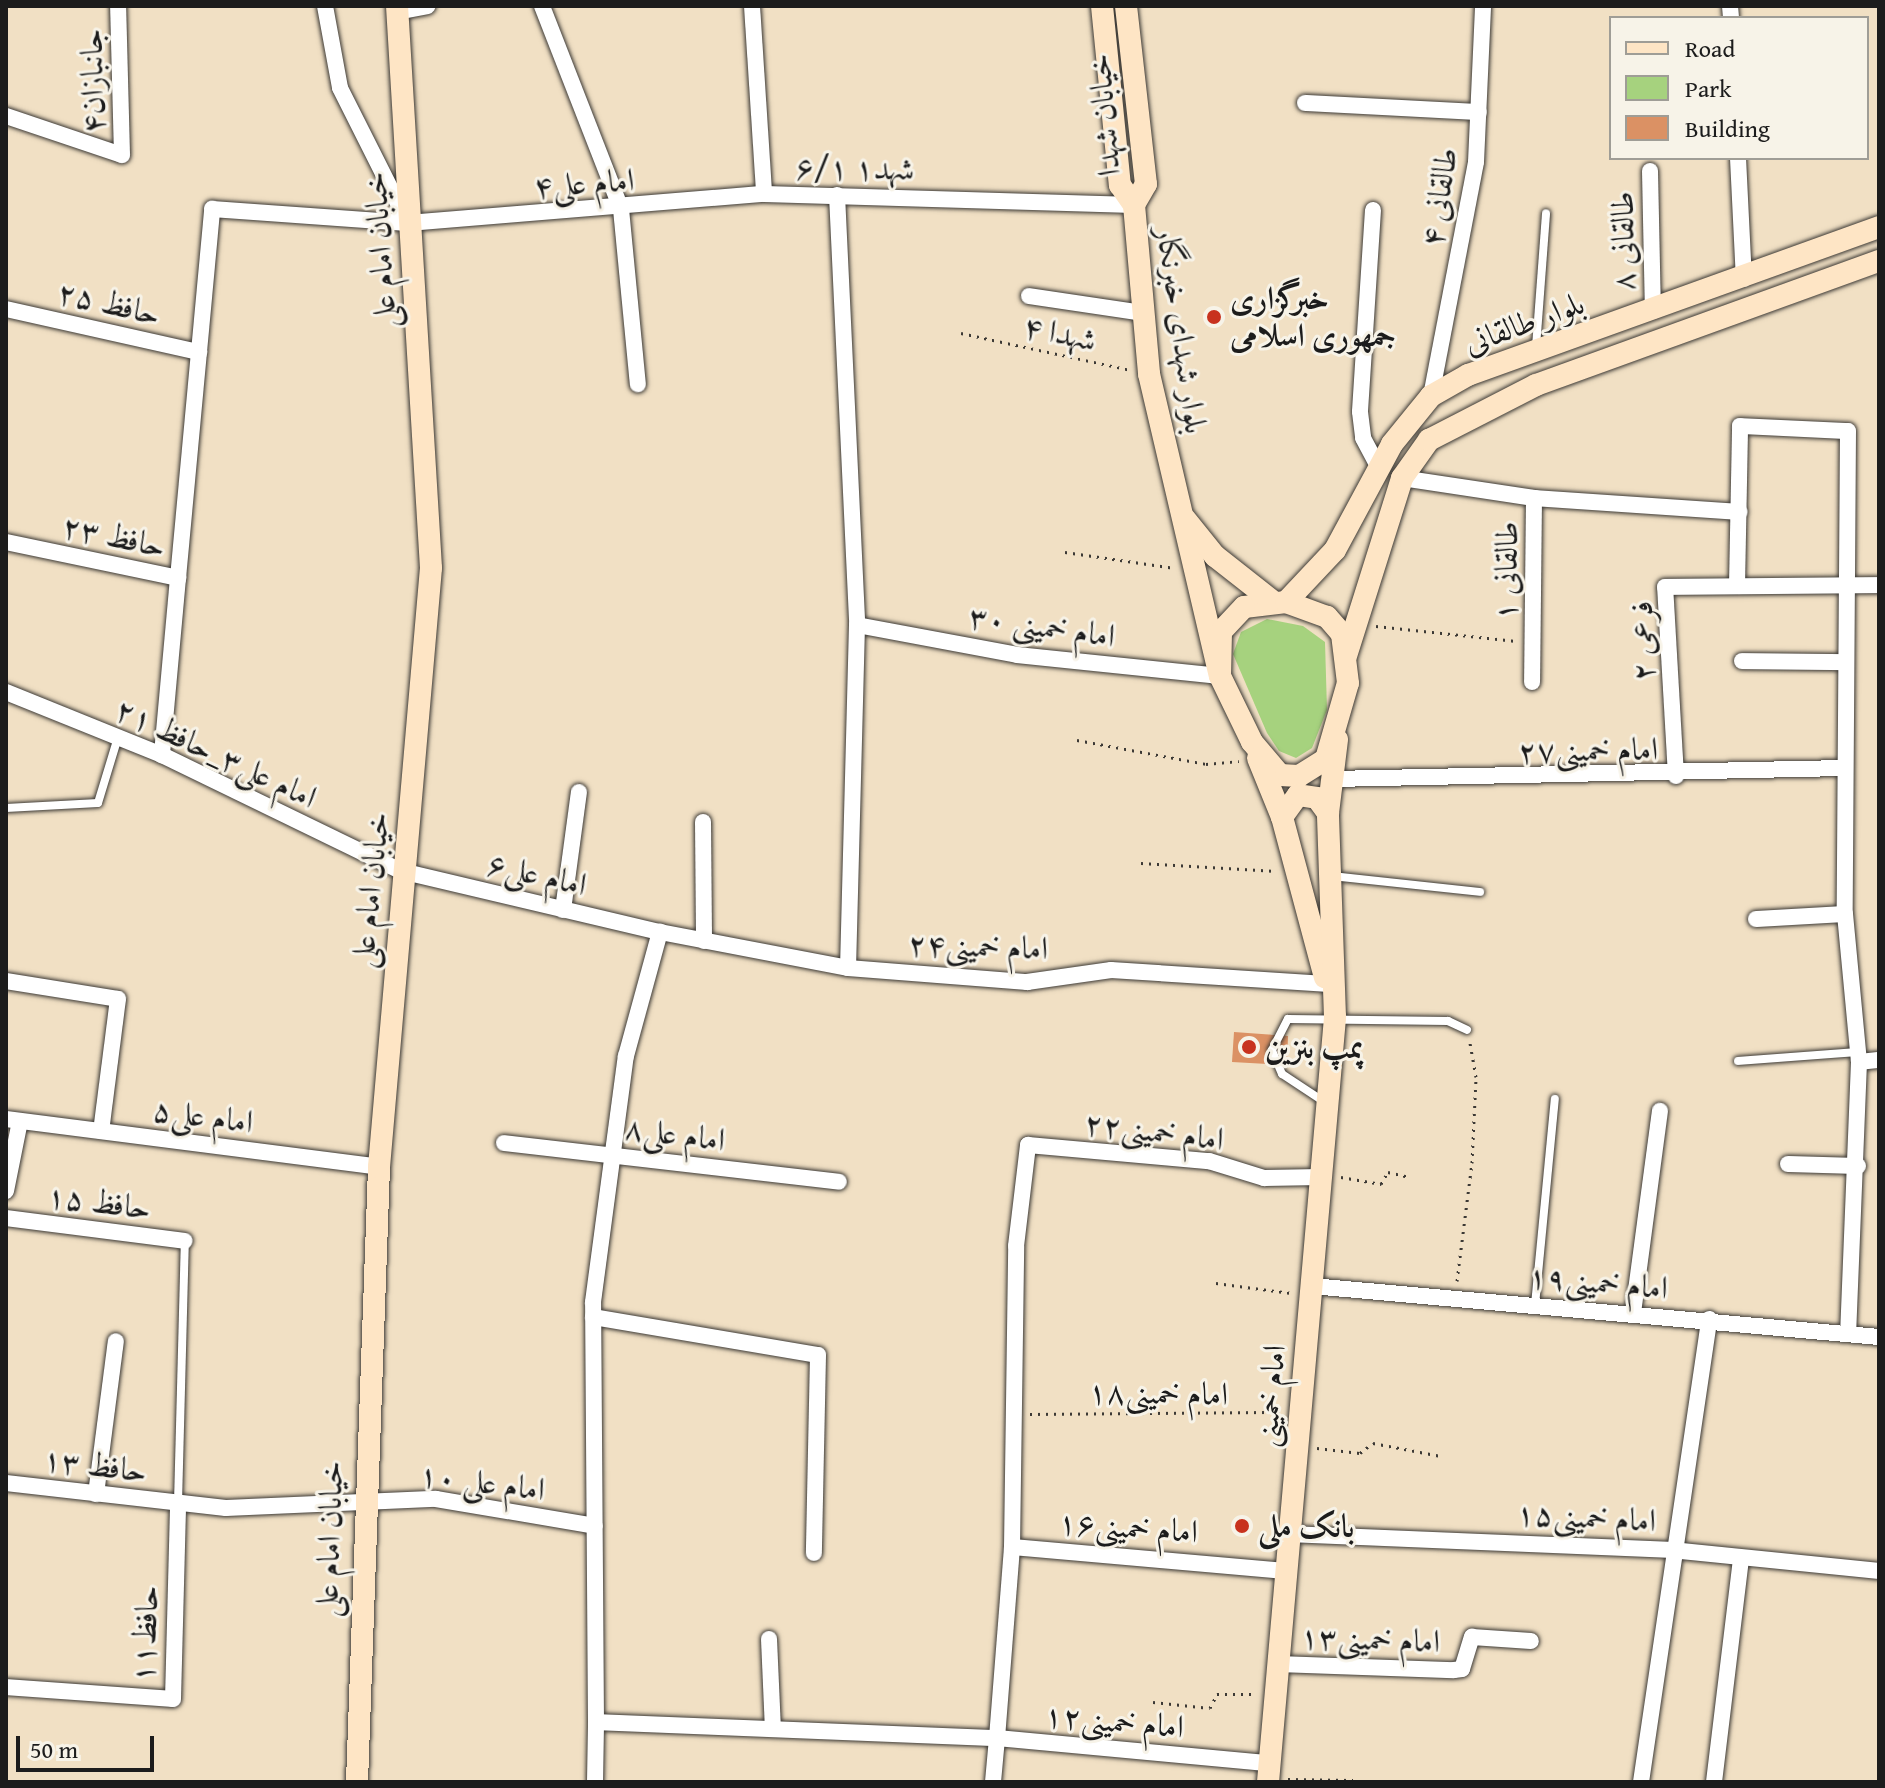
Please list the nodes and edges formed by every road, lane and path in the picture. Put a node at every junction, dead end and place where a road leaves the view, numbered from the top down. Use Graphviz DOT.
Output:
graph roads {
  1 [pos="118,6"];
  2 [pos="325,6"];
  3 [pos="427,6"];
  4 [pos="542,6"];
  5 [pos="752,6"];
  6 [pos="1483,6"];
  7 [pos="397,9"];
  8 [pos="1127,14"];
  9 [pos="1103,15"];
  10 [pos="1305,103"];
  11 [pos="1479,112"];
  12 [pos="6,116"];
  13 [pos="1738,160"];
  14 [pos="1650,171"];
  15 [pos="764,194"];
  16 [pos="837,195"];
  17 [pos="1134,205"];
  18 [pos="621,209"];
  19 [pos="1373,210"];
  20 [pos="1546,213"];
  21 [pos="408,223"];
  22 [pos="1879,227"];
  23 [pos="1879,261"];
  24 [pos="1744,279"];
  25 [pos="1029,296"];
  26 [pos="6,309"];
  27 [pos="1653,311"];
  28 [pos="1143,313"];
  29 [pos="961,333"];
  30 [pos="199,352"];
  31 [pos="1536,352"];
  32 [pos="1149,374"];
  33 [pos="638,384"];
  34 [pos="1431,396"];
  35 [pos="1380,470"];
  36 [pos="1402,478"];
  37 [pos="1534,498"];
  38 [pos="1179,511"];
  39 [pos="1740,512"];
  40 [pos="6,542"];
  41 [pos="1065,552"];
  42 [pos="1195,569"];
  43 [pos="178,578"];
  44 [pos="1847,584"];
  45 [pos="1879,585"];
  46 [pos="1737,586"];
  47 [pos="1278,601"];
  48 [pos="1357,622"];
  49 [pos="857,625"];
  50 [pos="1533,642"];
  51 [pos="1346,657"];
  52 [pos="1742,661"];
  53 [pos="1846,662"];
  54 [pos="1220,676"];
  55 [pos="1532,682"];
  56 [pos="6,692"];
  57 [pos="118,737"];
  58 [pos="1077,740"];
  59 [pos="1337,740"];
  60 [pos="1255,750"];
  61 [pos="162,755"];
  62 [pos="1845,768"];
  63 [pos="1676,776"];
  64 [pos="1332,779"];
  65 [pos="579,792"];
  66 [pos="6,808"];
  67 [pos="1328,813"];
  68 [pos="1282,817"];
  69 [pos="703,822"];
  70 [pos="1141,863"];
  71 [pos="401,871"];
  72 [pos="1297,872"];
  73 [pos="1330,876"];
  74 [pos="1480,892"];
  75 [pos="563,910"];
  76 [pos="1845,914"];
  77 [pos="1756,919"];
  78 [pos="660,932"];
  79 [pos="704,941"];
  80 [pos="848,968"];
  81 [pos="6,981"];
  82 [pos="1326,984"];
  83 [pos="1335,1017"];
  84 [pos="1467,1030"];
  85 [pos="1859,1057"];
  86 [pos="1879,1060"];
  87 [pos="1738,1061"];
  88 [pos="1555,1099"];
  89 [pos="1328,1103"];
  90 [pos="1660,1111"];
  91 [pos="13,1120"];
  92 [pos="101,1131"];
  93 [pos="504,1143"];
  94 [pos="613,1154"];
  95 [pos="1788,1164"];
  96 [pos="1858,1166"];
  97 [pos="379,1167"];
  98 [pos="1321,1174"];
  99 [pos="1410,1177"];
  100 [pos="839,1182"];
  101 [pos="6,1191"];
  102 [pos="6,1218"];
  103 [pos="185,1241"];
  104 [pos="1216,1283"];
  105 [pos="1311,1291"];
  106 [pos="1455,1298"];
  107 [pos="1535,1305"];
  108 [pos="1633,1313"];
  109 [pos="593,1317"];
  110 [pos="1709,1319"];
  111 [pos="1848,1334"];
  112 [pos="1879,1337"];
  113 [pos="116,1341"];
  114 [pos="1301,1408"];
  115 [pos="1014,1413"];
  116 [pos="1298,1445"];
  117 [pos="1441,1456"];
  118 [pos="6,1483"];
  119 [pos="96,1494"];
  120 [pos="362,1501"];
  121 [pos="178,1503"];
  122 [pos="595,1526"];
  123 [pos="1290,1534"];
  124 [pos="1012,1547"];
  125 [pos="1672,1550"];
  126 [pos="814,1553"];
  127 [pos="1741,1558"];
  128 [pos="1286,1571"];
  129 [pos="1879,1571"];
  130 [pos="769,1639"];
  131 [pos="1531,1641"];
  132 [pos="1278,1664"];
  133 [pos="6,1687"];
  134 [pos="1275,1695"];
  135 [pos="1153,1702"];
  136 [pos="596,1722"];
  137 [pos="773,1729"];
  138 [pos="997,1738"];
  139 [pos="1268,1774"];
  140 [pos="1353,1780"];
  141 [pos="357,1782"];
  142 [pos="595,1782"];
  143 [pos="993,1782"];
  144 [pos="1641,1782"];
  145 [pos="1714,1782"];
  1 -- 12 [label="street, جانبازان۴"];
  2 -- 21 [label="street"];
  3 -- 7 [label="street"];
  4 -- 18 [label="street"];
  5 -- 15 [label="street, شهد۱ ۶/۱"];
  6 -- 11 [label="street, طالقانی ۴"];
  7 -- 21 [label="main road, خیابان امام علی"];
  8 -- 9 [label="main road"];
  8 -- 17 [label="main road, خیابان شهدا"];
  9 -- 17 [label="main road, خیابان شهدا"];
  10 -- 11 [label="street"];
  11 -- 34 [label="street, طالقانی ۴"];
  13 -- 24 [label="street"];
  14 -- 27 [label="street, طالقانی ۸"];
  15 -- 16 [label="street, شهد۱ ۶/۱"];
  15 -- 18 [label="street, امام علی۴"];
  16 -- 17 [label="street, شهد۱ ۶/۱"];
  16 -- 49 [label="street"];
  17 -- 28 [label="main road, بلوار شهدای خبرنگار"];
  18 -- 21 [label="street, امام علی۴"];
  18 -- 33 [label="street"];
  19 -- 35 [label="street"];
  20 -- 31 [label="lane"];
  21 -- 30 [label="street, امام علی۴"];
  21 -- 71 [label="main road, خیابان امام علی"];
  22 -- 24 [label="main road, بلوار طالقانی"];
  23 -- 36 [label="main road, بلوار طالقانی"];
  24 -- 27 [label="main road, بلوار طالقانی"];
  25 -- 28 [label="street"];
  26 -- 30 [label="street, حافظ ۲۵"];
  27 -- 31 [label="main road, بلوار طالقانی"];
  28 -- 32 [label="main road, بلوار شهدای خبرنگار"];
  29 -- 32 [label="path, شهدا ۴"];
  30 -- 43 [label="street"];
  31 -- 34 [label="main road, بلوار طالقانی"];
  32 -- 38 [label="main road, بلوار شهدای خبرنگار"];
  34 -- 35 [label="main road"];
  35 -- 47 [label="main road"];
  36 -- 37 [label="street, طالقانی ۱"];
  36 -- 48 [label="main road, بلوار طالقانی"];
  37 -- 39 [label="street"];
  37 -- 50 [label="street, طالقانی ۱"];
  38 -- 42 [label="main road, بلوار شهدای خبرنگار"];
  38 -- 47 [label="main road, بلوار شهدای خبرنگار"];
  39 -- 44 [label="street"];
  39 -- 46 [label="street"];
  40 -- 43 [label="street, حافظ ۲۳"];
  41 -- 42 [label="path"];
  42 -- 54 [label="main road, بلوار شهدای خبرنگار"];
  43 -- 61 [label="street, حافظ ۲۳"];
  44 -- 45 [label="street, فرعی ۲"];
  44 -- 46 [label="street, فرعی ۲"];
  44 -- 53 [label="street"];
  46 -- 63 [label="street, فرعی ۲"];
  47 -- 51 [label="main road"];
  47 -- 54 [label="main road"];
  48 -- 50 [label="path"];
  48 -- 51 [label="main road, بلوار طالقانی"];
  49 -- 54 [label="street, امام خمینی ۳۰"];
  49 -- 80 [label="street"];
  50 -- 55 [label="street, طالقانی ۱"];
  51 -- 59 [label="main road"];
  52 -- 53 [label="street"];
  53 -- 62 [label="street"];
  54 -- 60 [label="main road"];
  56 -- 57 [label="street, امام علی۳_حافظ ۲۱"];
  57 -- 61 [label="street, امام علی۳_حافظ ۲۱"];
  57 -- 66 [label="lane"];
  58 -- 60 [label="path"];
  59 -- 60 [label="main road"];
  59 -- 64 [label="main road, امام خمینی"];
  60 -- 68 [label="main road, امام خمینی"];
  61 -- 71 [label="street, امام علی۳_حافظ ۲۱"];
  62 -- 63 [label="street, امام خمینی۲۷"];
  62 -- 76 [label="street"];
  63 -- 64 [label="street, امام خمینی۲۷"];
  64 -- 67 [label="main road, امام خمینی"];
  65 -- 75 [label="street"];
  67 -- 68 [label="main road"];
  67 -- 73 [label="main road, امام خمینی"];
  68 -- 72 [label="main road, امام خمینی"];
  69 -- 79 [label="street"];
  70 -- 72 [label="path"];
  71 -- 75 [label="street, امام علی۶"];
  71 -- 97 [label="main road, خیابان امام علی"];
  72 -- 82 [label="main road, امام خمینی"];
  73 -- 74 [label="lane"];
  73 -- 83 [label="main road, امام خمینی"];
  75 -- 78 [label="street, امام علی۶"];
  76 -- 77 [label="street"];
  76 -- 85 [label="street"];
  78 -- 79 [label="street, امام خمینی۲۴"];
  78 -- 94 [label="street"];
  79 -- 80 [label="street, امام خمینی۲۴"];
  80 -- 82 [label="street, امام خمینی۲۴"];
  81 -- 92 [label="street"];
  82 -- 83 [label="main road, امام خمینی"];
  83 -- 84 [label="lane"];
  83 -- 89 [label="main road, امام خمینی"];
  83 -- 89 [label="lane"];
  84 -- 106 [label="path"];
  85 -- 86 [label="street"];
  85 -- 87 [label="lane"];
  85 -- 96 [label="street"];
  88 -- 107 [label="lane"];
  89 -- 98 [label="main road, امام خمینی"];
  90 -- 108 [label="street"];
  91 -- 92 [label="street, امام علی۵"];
  91 -- 101 [label="street"];
  92 -- 97 [label="street, امام علی۵"];
  93 -- 94 [label="street, امام علی۸"];
  94 -- 100 [label="street, امام علی۸"];
  94 -- 109 [label="street"];
  95 -- 96 [label="street"];
  96 -- 111 [label="street"];
  97 -- 120 [label="main road, خیابان امام علی"];
  98 -- 99 [label="path"];
  98 -- 105 [label="main road, امام خمینی"];
  98 -- 115 [label="street, امام خمینی۲۲"];
  102 -- 103 [label="street, حافظ ۱۵"];
  103 -- 121 [label="lane"];
  104 -- 105 [label="path"];
  105 -- 106 [label="street, امام خمینی۱۹"];
  105 -- 114 [label="main road, امام خمینی"];
  106 -- 107 [label="street, امام خمینی۱۹"];
  107 -- 108 [label="street, امام خمینی۱۹"];
  108 -- 110 [label="street, امام خمینی۱۹"];
  109 -- 122 [label="street"];
  109 -- 126 [label="street"];
  110 -- 111 [label="street, امام خمینی۱۹"];
  110 -- 125 [label="street"];
  111 -- 112 [label="street, امام خمینی۱۹"];
  113 -- 119 [label="street"];
  114 -- 115 [label="path, امام خمینی۱۸"];
  114 -- 116 [label="main road, امام خمینی"];
  115 -- 124 [label="street"];
  116 -- 117 [label="path"];
  116 -- 123 [label="main road, امام خمینی"];
  118 -- 119 [label="street, حافظ ۱۳"];
  119 -- 121 [label="street, حافظ ۱۳"];
  120 -- 121 [label="street, حافظ ۱۳"];
  120 -- 122 [label="street, امام علی ۱۰"];
  120 -- 141 [label="main road, خیابان امام علی"];
  121 -- 133 [label="street, حافظ۱۱"];
  122 -- 136 [label="street"];
  123 -- 125 [label="street, امام خمینی۱۵"];
  123 -- 128 [label="main road, امام خمینی"];
  124 -- 128 [label="street, امام خمینی۱۶"];
  124 -- 138 [label="street"];
  125 -- 127 [label="street, امام خمینی۱۵"];
  125 -- 144 [label="street"];
  127 -- 129 [label="street, امام خمینی۱۵"];
  127 -- 145 [label="street"];
  128 -- 132 [label="main road, امام خمینی"];
  130 -- 137 [label="street"];
  131 -- 132 [label="street, امام خمینی۱۳"];
  132 -- 134 [label="main road, امام خمینی"];
  134 -- 135 [label="path"];
  134 -- 139 [label="main road, امام خمینی"];
  136 -- 137 [label="street"];
  136 -- 142 [label="street"];
  137 -- 138 [label="street"];
  138 -- 139 [label="street, امام خمینی۱۲"];
  138 -- 143 [label="street, امام خمینی۱۲"];
  139 -- 140 [label="path"];
}
